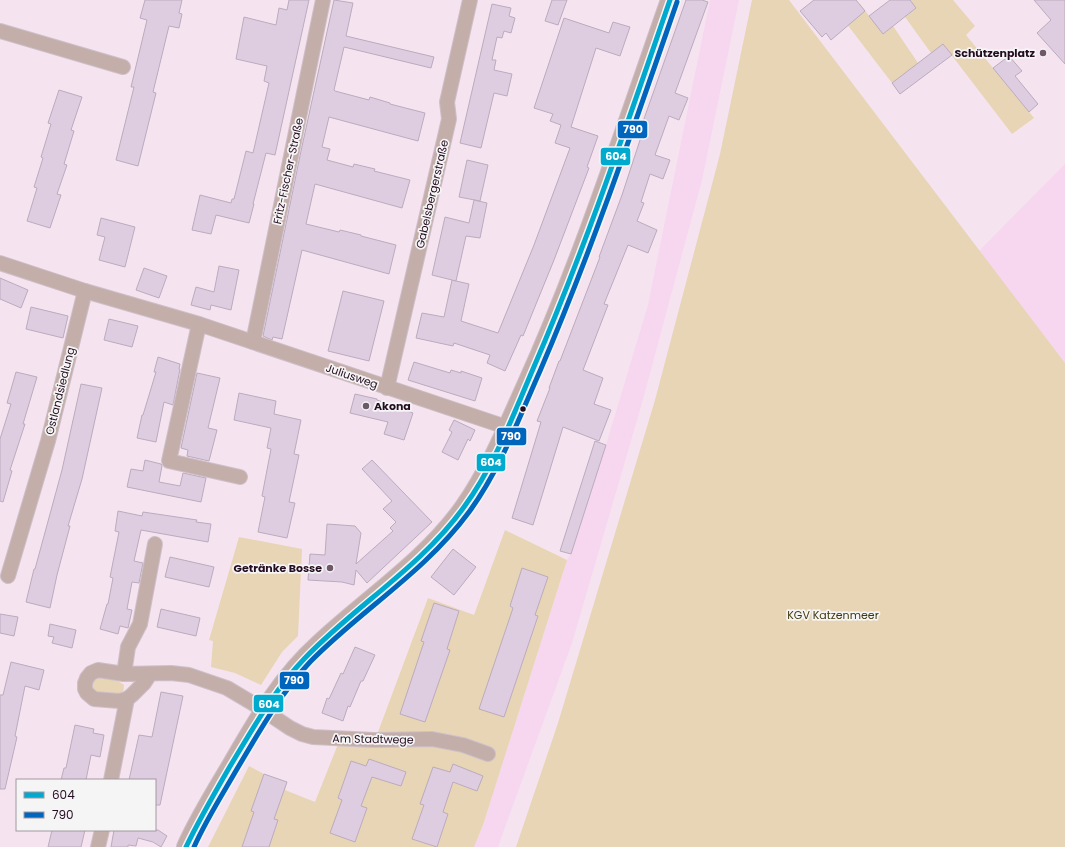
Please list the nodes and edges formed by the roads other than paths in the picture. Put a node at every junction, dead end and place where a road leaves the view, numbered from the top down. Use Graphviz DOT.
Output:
graph roads {
  1 [pos="323,0"];
  2 [pos="470,0"];
  3 [pos="670,0"];
  4 [pos="0,31"];
  5 [pos="122,67"];
  6 [pos="0,263"];
  7 [pos="85,291"];
  8 [pos="198,324"];
  9 [pos="253,342"];
  10 [pos="387,388"];
  11 [pos="506,428"];
  12 [pos="240,477"];
  13 [pos="155,544"];
  14 [pos="8,576"];
  15 [pos="124,674"];
  16 [pos="150,674"];
  17 [pos="127,699"];
  18 [pos="264,710"];
  19 [pos="488,754"];
  20 [pos="111,779"];
  21 [pos="102,831"];
  22 [pos="98,847"];
  23 [pos="186,847"];
  1 -- 9 [label="street, Fritz-Fischer-Straße"];
  2 -- 10 [label="street, Gabelsbergerstraße"];
  3 -- 11 [label="street"];
  4 -- 5 [label="street"];
  6 -- 7 [label="street"];
  7 -- 8 [label="street, Juliusweg"];
  7 -- 14 [label="street, Ostlandsiedlung"];
  8 -- 9 [label="street, Juliusweg"];
  8 -- 12 [label="street"];
  9 -- 10 [label="street, Juliusweg"];
  10 -- 11 [label="street, Juliusweg"];
  11 -- 18 [label="street"];
  13 -- 15 [label="street"];
  15 -- 16 [label="street, Am Stadtwege"];
  15 -- 17 [label="street, Am Stadtwege"];
  16 -- 17 [label="street"];
  16 -- 18 [label="street, Am Stadtwege"];
  17 -- 20 [label="street"];
  18 -- 19 [label="street, Am Stadtwege"];
  18 -- 23 [label="street"];
  21 -- 22 [label="street"];
}
